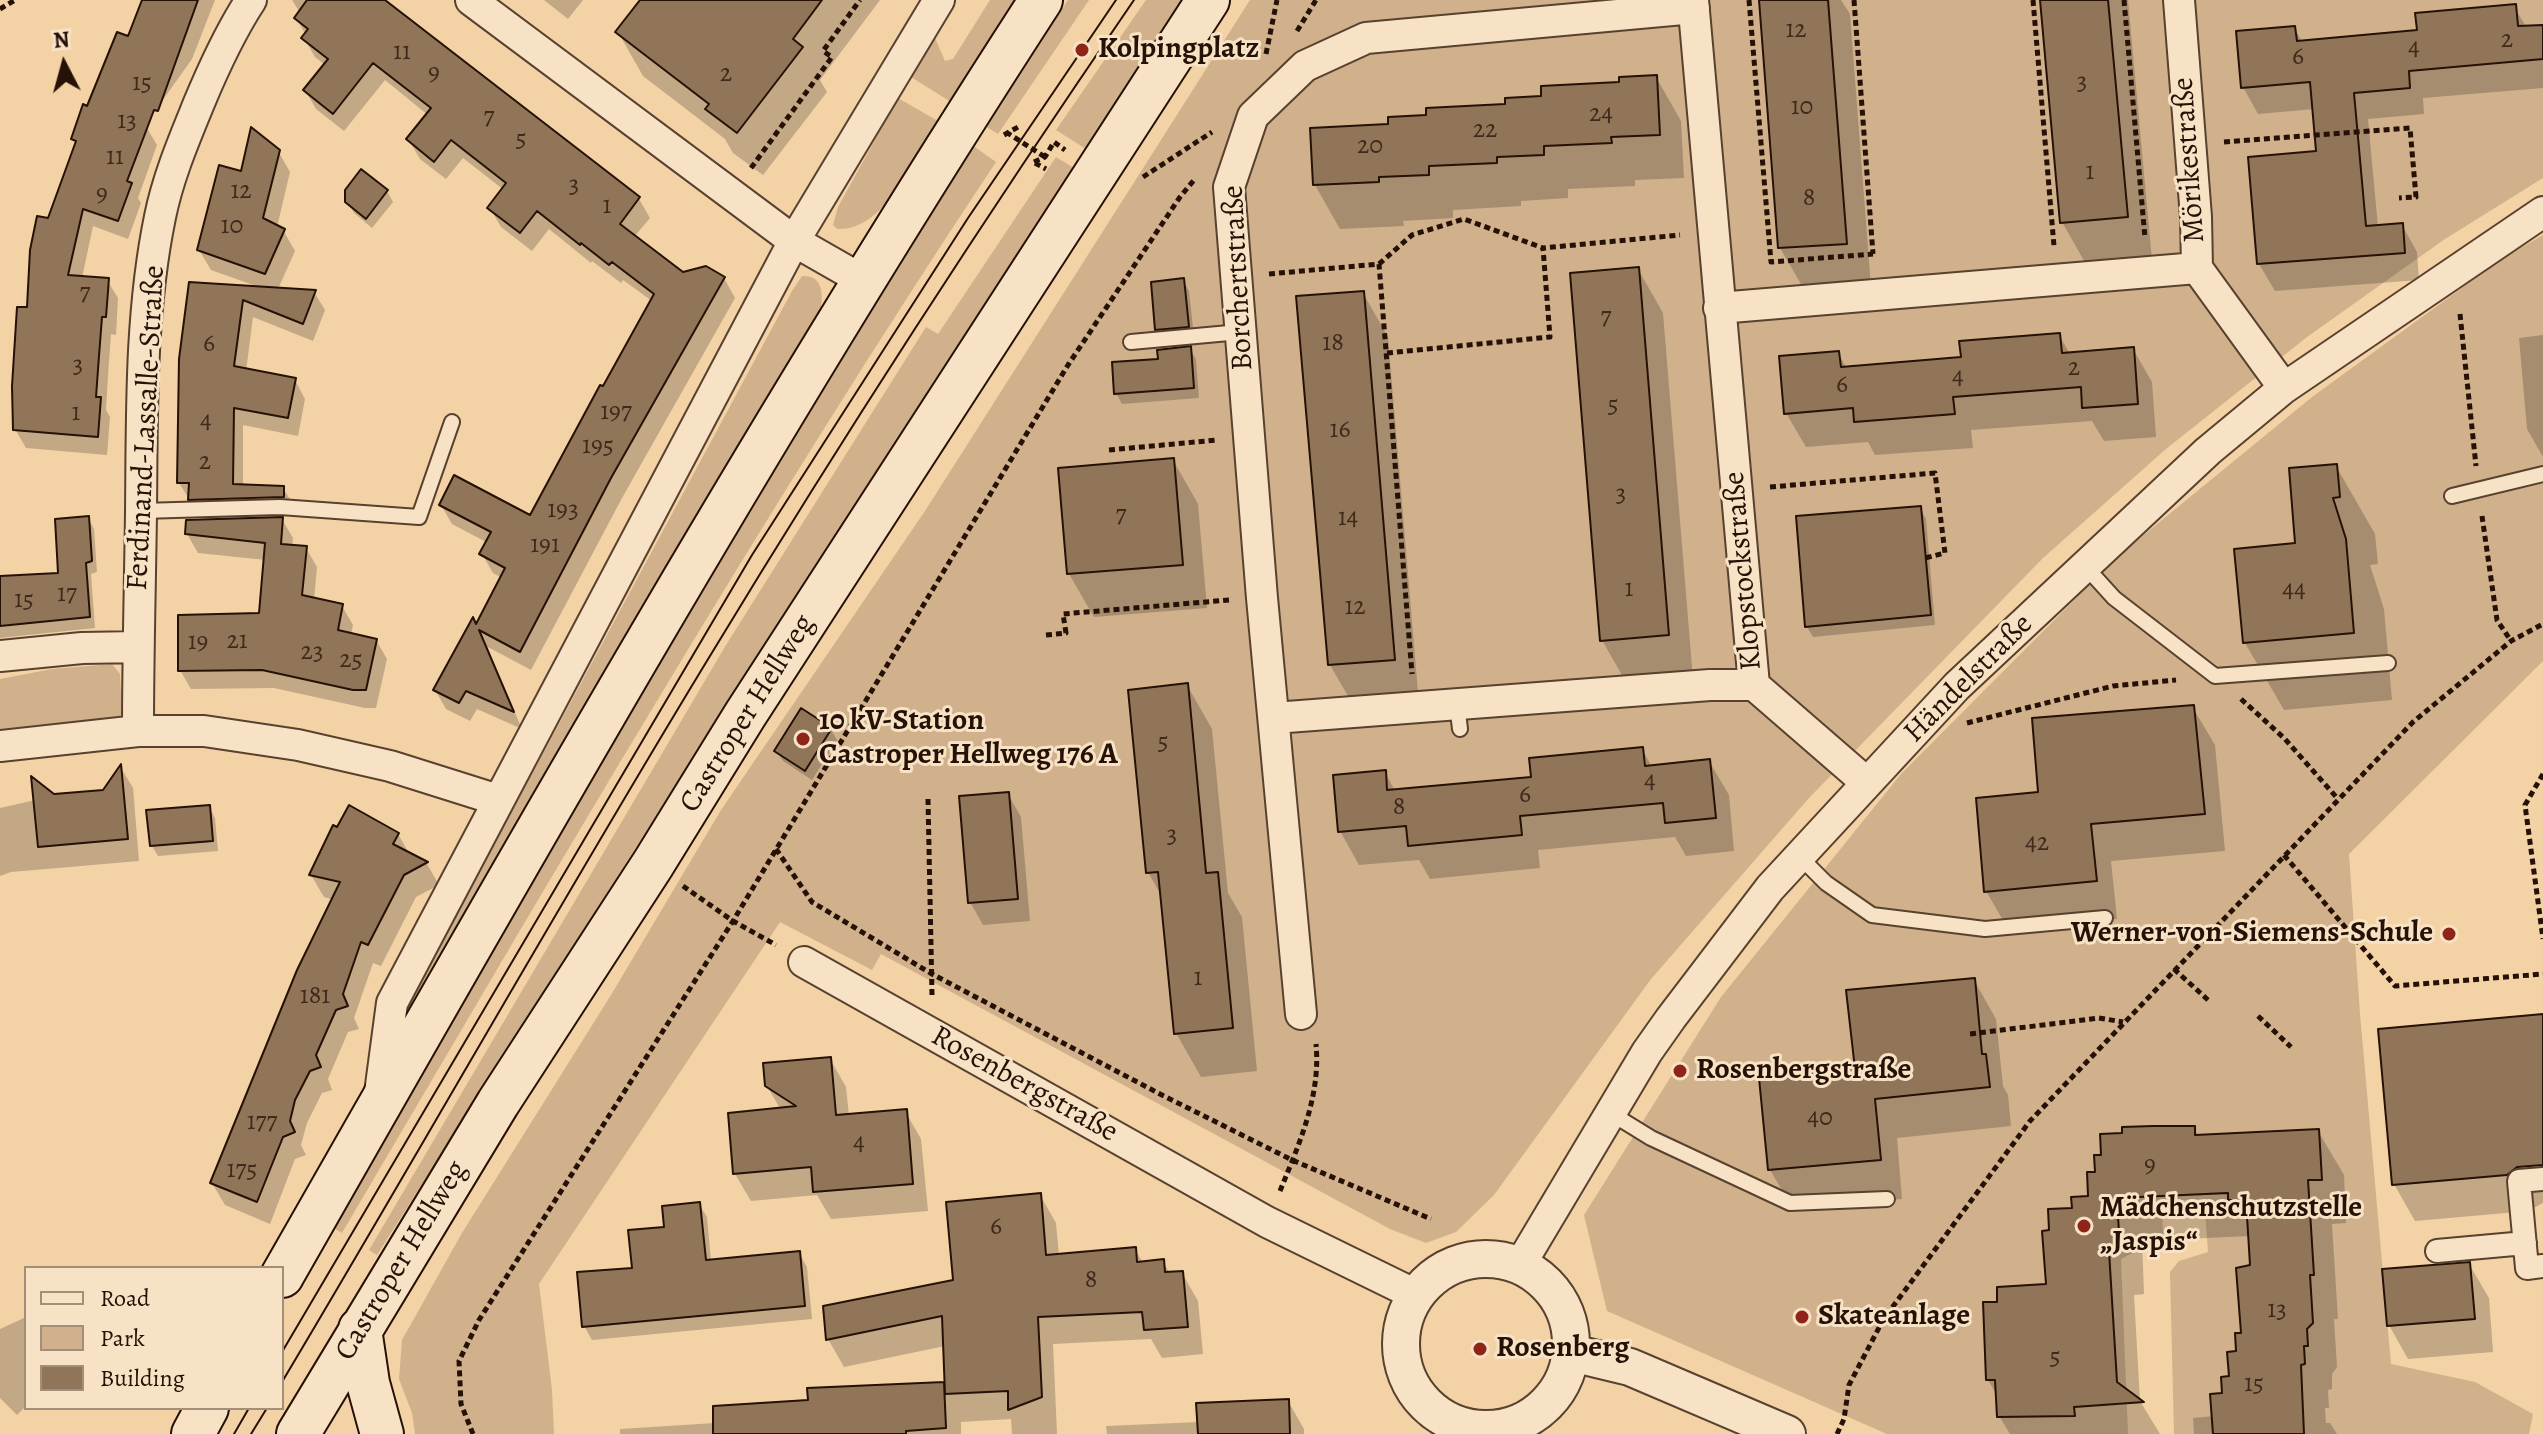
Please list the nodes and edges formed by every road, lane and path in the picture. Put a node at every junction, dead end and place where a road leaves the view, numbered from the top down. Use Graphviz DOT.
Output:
graph roads {
  1 [pos="15,0"];
  2 [pos="251,0"];
  3 [pos="471,0"];
  4 [pos="860,0"];
  5 [pos="939,0"];
  6 [pos="1041,0"];
  7 [pos="1208,0"];
  8 [pos="1277,0"];
  9 [pos="1316,0"];
  10 [pos="1749,0"];
  11 [pos="1854,0"];
  12 [pos="2033,0"];
  13 [pos="2124,0"];
  14 [pos="2179,0"];
  15 [pos="1693,4"];
  16 [pos="0,9"];
  17 [pos="1289,41"];
  18 [pos="1265,60"];
  19 [pos="1018,127"];
  20 [pos="2191,144"];
  21 [pos="1046,169"];
  22 [pos="1197,177"];
  23 [pos="732,194"];
  24 [pos="2399,198"];
  25 [pos="2543,212"];
  26 [pos="1713,231"];
  27 [pos="794,241"];
  28 [pos="1543,248"];
  29 [pos="1873,254"];
  30 [pos="1379,264"];
  31 [pos="2197,268"];
  32 [pos="2148,270"];
  33 [pos="1236,278"];
  34 [pos="2058,279"];
  35 [pos="864,281"];
  36 [pos="1876,297"];
  37 [pos="1719,308"];
  38 [pos="1240,332"];
  39 [pos="1131,342"];
  40 [pos="1387,353"];
  41 [pos="2284,388"];
  42 [pos="452,422"];
  43 [pos="1250,438"];
  44 [pos="1109,450"];
  45 [pos="2543,474"];
  46 [pos="1737,490"];
  47 [pos="2452,496"];
  48 [pos="141,511"];
  49 [pos="1925,558"];
  50 [pos="2085,566"];
  51 [pos="1262,598"];
  52 [pos="2497,620"];
  53 [pos="2543,624"];
  54 [pos="1046,635"];
  55 [pos="2511,641"];
  56 [pos="138,647"];
  57 [pos="0,656"];
  58 [pos="2388,663"];
  59 [pos="2215,676"];
  60 [pos="1754,685"];
  61 [pos="1415,708"];
  62 [pos="1934,711"];
  63 [pos="1274,718"];
  64 [pos="138,731"];
  65 [pos="0,746"];
  66 [pos="2543,774"];
  67 [pos="1867,783"];
  68 [pos="928,799"];
  69 [pos="2338,799"];
  70 [pos="498,800"];
  71 [pos="776,849"];
  72 [pos="2284,855"];
  73 [pos="1799,856"];
  74 [pos="653,864"];
  75 [pos="2105,918"];
  76 [pos="733,921"];
  77 [pos="2543,939"];
  78 [pos="804,962"];
  79 [pos="2174,969"];
  80 [pos="932,974"];
  81 [pos="2543,974"];
  82 [pos="2208,1000"];
  83 [pos="1301,1014"];
  84 [pos="2258,1016"];
  85 [pos="2123,1022"];
  86 [pos="931,1032"];
  87 [pos="1970,1034"];
  88 [pos="2291,1047"];
  89 [pos="378,1107"];
  90 [pos="1612,1114"];
  91 [pos="1292,1160"];
  92 [pos="2543,1179"];
  93 [pos="1887,1199"];
  94 [pos="1431,1219"];
  95 [pos="1267,1222"];
  96 [pos="2525,1243"];
  97 [pos="2437,1251"];
  98 [pos="1520,1265"];
  99 [pos="2543,1266"];
  100 [pos="284,1272"];
  101 [pos="1416,1295"];
  102 [pos="360,1329"];
  103 [pos="1572,1353"];
  104 [pos="206,1410"];
  105 [pos="1436,1426"];
  106 [pos="193,1434"];
  107 [pos="298,1434"];
  108 [pos="382,1434"];
  109 [pos="473,1434"];
  110 [pos="1787,1434"];
  111 [pos="1837,1434"];
  1 -- 16 [label="path"];
  2 -- 48 [label="street, Ferdinand-Lassalle-Straße"];
  3 -- 23 [label="street"];
  4 -- 23 [label="path"];
  5 -- 27 [label="street"];
  6 -- 35 [label="main road"];
  7 -- 74 [label="main road, Castroper Hellweg"];
  8 -- 18 [label="path"];
  9 -- 17 [label="path"];
  10 -- 29 [label="path"];
  11 -- 29 [label="path"];
  12 -- 34 [label="path"];
  13 -- 32 [label="path"];
  14 -- 20 [label="street, Mörikestraße"];
  15 -- 26 [label="street, Klopstockstraße"];
  15 -- 33 [label="street, Borchertstraße"];
  19 -- 21 [label="path"];
  20 -- 24 [label="path"];
  20 -- 31 [label="street, Mörikestraße"];
  22 -- 71 [label="path"];
  23 -- 27 [label="street"];
  25 -- 41 [label="street, Händelstraße"];
  26 -- 28 [label="path"];
  26 -- 37 [label="street, Klopstockstraße"];
  27 -- 35 [label="street"];
  27 -- 70 [label="street"];
  28 -- 30 [label="path"];
  28 -- 40 [label="path"];
  29 -- 36 [label="path"];
  30 -- 33 [label="path"];
  30 -- 40 [label="path"];
  31 -- 32 [label="street"];
  31 -- 41 [label="street, Mörikestraße"];
  32 -- 34 [label="street"];
  33 -- 38 [label="street, Borchertstraße"];
  34 -- 36 [label="street"];
  35 -- 89 [label="main road"];
  36 -- 37 [label="street"];
  37 -- 46 [label="street, Klopstockstraße"];
  38 -- 39 [label="lane"];
  38 -- 43 [label="street, Borchertstraße"];
  40 -- 61 [label="path"];
  41 -- 50 [label="street, Händelstraße"];
  42 -- 48 [label="lane"];
  43 -- 44 [label="path"];
  43 -- 51 [label="street, Borchertstraße"];
  45 -- 47 [label="lane"];
  46 -- 49 [label="path"];
  46 -- 60 [label="street, Klopstockstraße"];
  48 -- 56 [label="street, Ferdinand-Lassalle-Straße"];
  50 -- 59 [label="lane"];
  50 -- 62 [label="street, Händelstraße"];
  51 -- 54 [label="path"];
  51 -- 63 [label="street, Borchertstraße"];
  52 -- 55 [label="path"];
  53 -- 55 [label="path"];
  55 -- 69 [label="path"];
  56 -- 57 [label="street"];
  56 -- 64 [label="street, Ferdinand-Lassalle-Straße"];
  58 -- 59 [label="lane"];
  59 -- 62 [label="path"];
  59 -- 69 [label="path"];
  60 -- 61 [label="street"];
  60 -- 67 [label="street, Klopstockstraße"];
  61 -- 63 [label="street"];
  62 -- 67 [label="street, Händelstraße"];
  63 -- 83 [label="street, Borchertstraße"];
  64 -- 65 [label="street"];
  64 -- 70 [label="street"];
  66 -- 77 [label="path"];
  67 -- 73 [label="street, Händelstraße"];
  68 -- 80 [label="path"];
  69 -- 72 [label="path"];
  70 -- 89 [label="street"];
  71 -- 76 [label="path"];
  71 -- 80 [label="path"];
  72 -- 79 [label="path"];
  72 -- 81 [label="path"];
  73 -- 75 [label="lane"];
  73 -- 90 [label="street, Händelstraße"];
  74 -- 76 [label="path"];
  74 -- 102 [label="main road, Castroper Hellweg"];
  76 -- 78 [label="path"];
  76 -- 109 [label="path"];
  78 -- 86 [label="street, Rosenbergstraße"];
  79 -- 82 [label="path"];
  79 -- 85 [label="path"];
  80 -- 86 [label="path"];
  80 -- 91 [label="path"];
  83 -- 91 [label="path"];
  84 -- 88 [label="path"];
  85 -- 87 [label="path"];
  85 -- 111 [label="path"];
  86 -- 95 [label="street, Rosenbergstraße"];
  89 -- 100 [label="main road"];
  90 -- 93 [label="lane"];
  90 -- 98 [label="street, Händelstraße"];
  91 -- 94 [label="path"];
  91 -- 95 [label="path"];
  92 -- 96 [label="street"];
  95 -- 101 [label="street, Rosenbergstraße"];
  96 -- 97 [label="street"];
  96 -- 99 [label="street"];
  98 -- 101 [label="street"];
  98 -- 103 [label="street"];
  101 -- 105 [label="street"];
  102 -- 107 [label="main road, Castroper Hellweg"];
  102 -- 108 [label="main road"];
  103 -- 105 [label="street"];
  103 -- 110 [label="street"];
  104 -- 106 [label="main road"];
}
